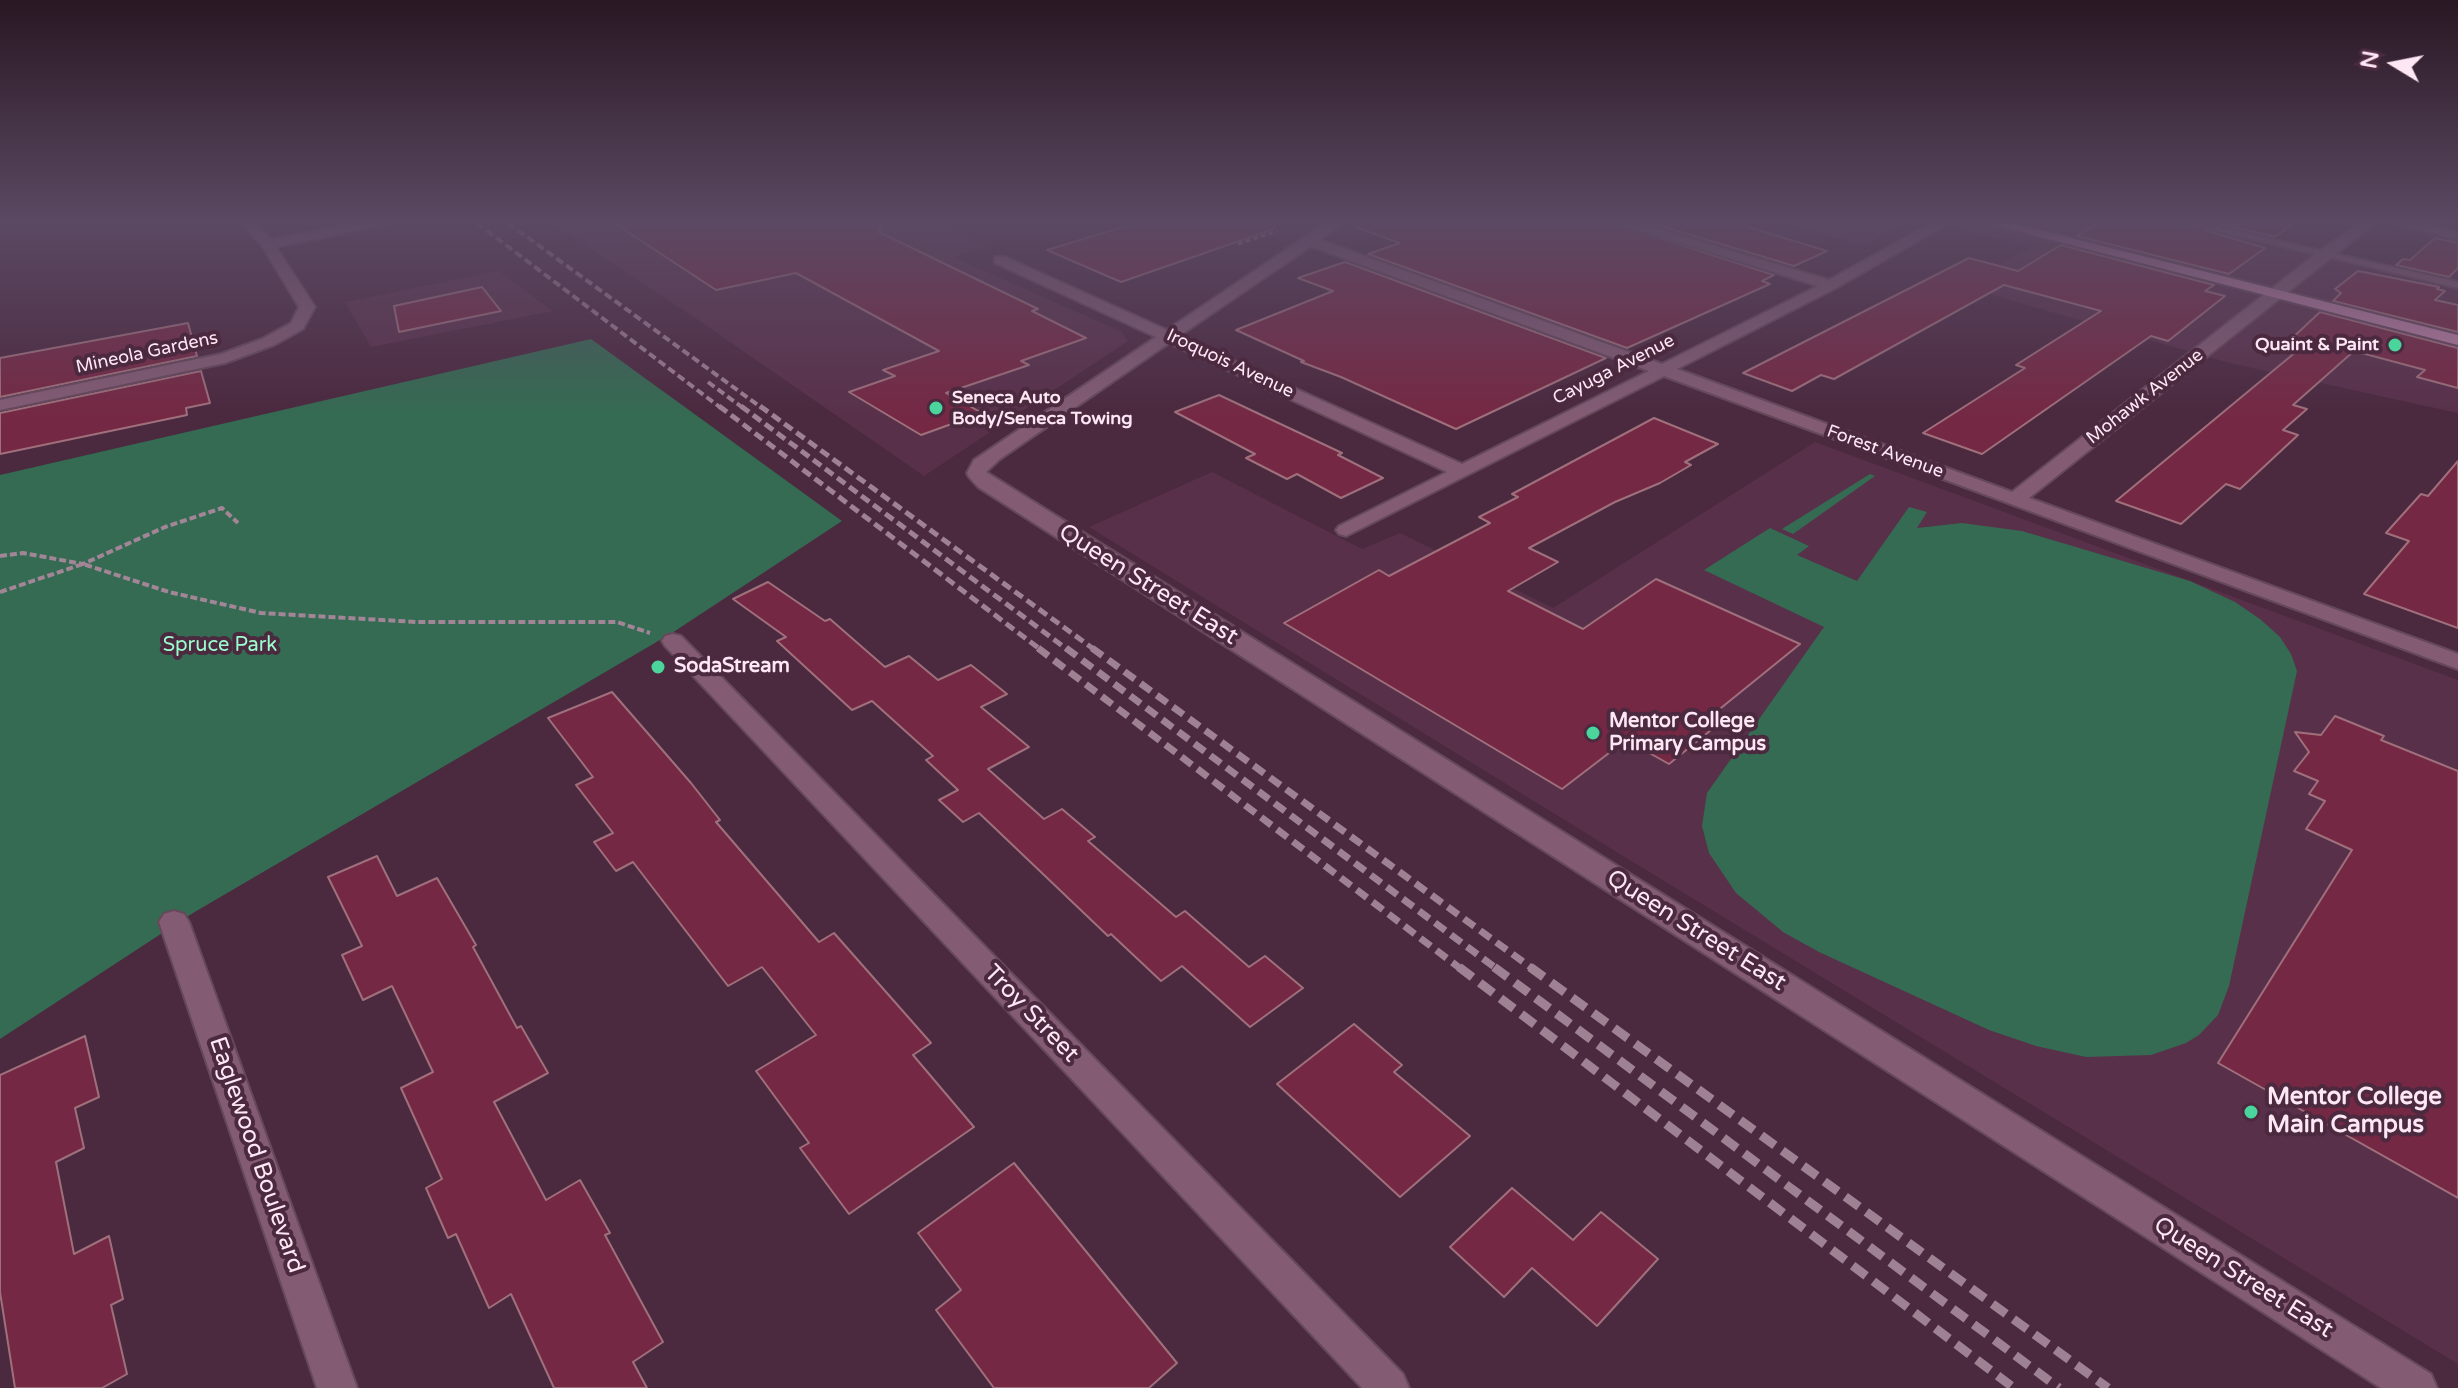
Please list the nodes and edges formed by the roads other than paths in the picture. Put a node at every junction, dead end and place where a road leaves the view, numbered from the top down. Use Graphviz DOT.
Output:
graph roads {
  1 [pos="295,288"];
  2 [pos="1062,288"];
  3 [pos="1242,288"];
  4 [pos="1439,288"];
  5 [pos="1825,288"];
  6 [pos="2250,288"];
  7 [pos="2283,288"];
  8 [pos="2275,294"];
  9 [pos="1170,336"];
  10 [pos="2458,340"];
  11 [pos="1661,369"];
  12 [pos="0,405"];
  13 [pos="1459,470"];
  14 [pos="2015,499"];
  15 [pos="1346,530"];
  16 [pos="673,641"];
  17 [pos="2458,662"];
  18 [pos="174,922"];
  19 [pos="337,1388"];
  20 [pos="1389,1388"];
  21 [pos="2417,1388"];
  1 -- 12 [label="street, Mineola Gardens"];
  2 -- 9 [label="street, Iroquois Avenue"];
  3 -- 9 [label="street"];
  4 -- 11 [label="street, Forest Avenue"];
  5 -- 11 [label="street, Cayuga Avenue"];
  6 -- 8 [label="main road"];
  7 -- 8 [label="street, Mohawk Avenue"];
  8 -- 10 [label="main road"];
  8 -- 14 [label="street, Mohawk Avenue"];
  9 -- 13 [label="street, Iroquois Avenue"];
  9 -- 21 [label="street, Queen Street East"];
  11 -- 13 [label="street, Cayuga Avenue"];
  11 -- 14 [label="street, Forest Avenue"];
  13 -- 15 [label="street, Cayuga Avenue"];
  14 -- 17 [label="street, Forest Avenue"];
  16 -- 20 [label="street, Troy Street"];
  18 -- 19 [label="street, Eaglewood Boulevard"];
}
